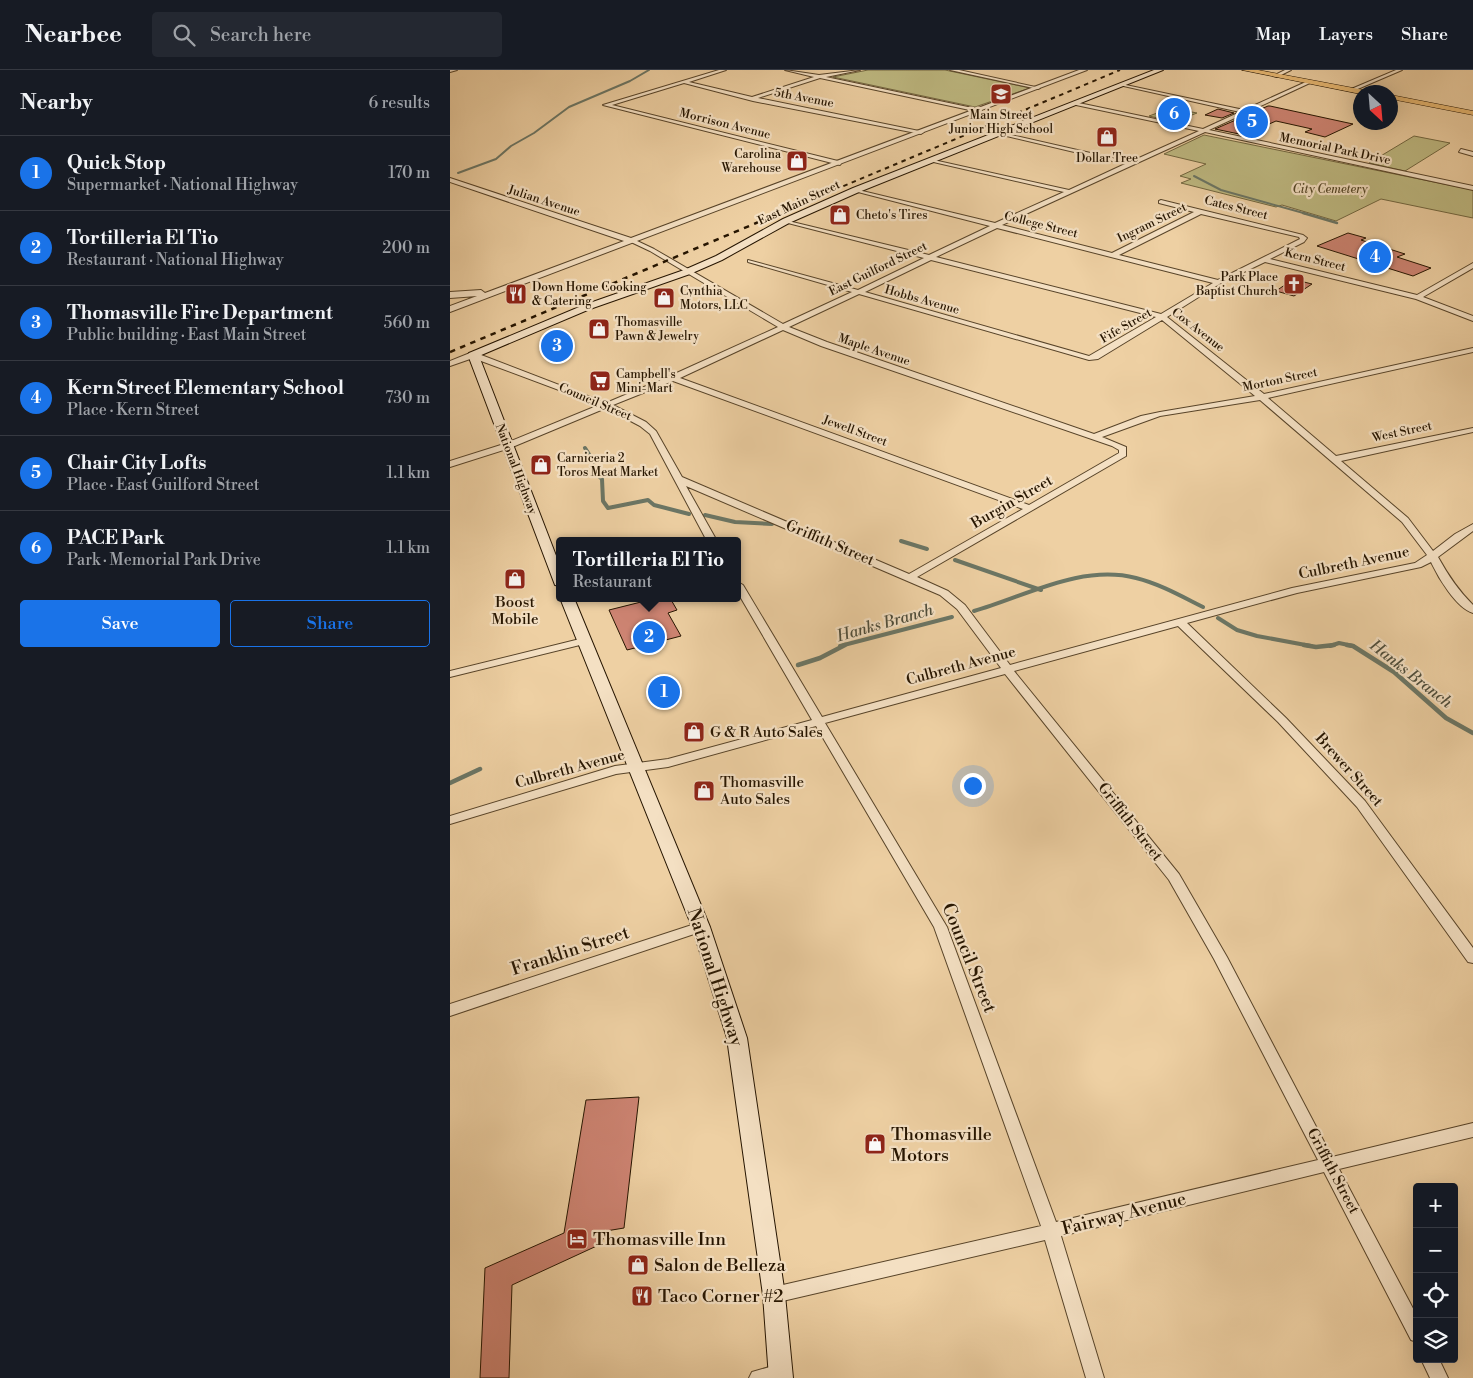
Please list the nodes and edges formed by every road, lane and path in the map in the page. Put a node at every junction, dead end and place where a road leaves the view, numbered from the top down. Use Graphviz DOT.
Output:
graph roads {
  1 [pos="455,70"];
  2 [pos="724,70"];
  3 [pos="787,70"];
  4 [pos="858,70"];
  5 [pos="952,70"];
  6 [pos="1084,70"];
  7 [pos="1160,70"];
  8 [pos="1246,70"];
  9 [pos="1288,70"];
  10 [pos="1400,70"];
  11 [pos="450,71"];
  12 [pos="822,76"];
  13 [pos="1275,76"];
  14 [pos="684,82"];
  15 [pos="1310,82"];
  16 [pos="1121,86"];
  17 [pos="1038,88"];
  18 [pos="1351,90"];
  19 [pos="753,98"];
  20 [pos="1398,99"];
  21 [pos="1076,103"];
  22 [pos="606,105"];
  23 [pos="979,110"];
  24 [pos="1246,112"];
  25 [pos="1473,113"];
  26 [pos="1204,131"];
  27 [pos="921,132"];
  28 [pos="1000,133"];
  29 [pos="1461,152"];
  30 [pos="1473,154"];
  31 [pos="931,160"];
  32 [pos="840,163"];
  33 [pos="1132,164"];
  34 [pos="450,180"];
  35 [pos="1473,188"];
  36 [pos="856,190"];
  37 [pos="1070,192"];
  38 [pos="1161,202"];
  39 [pos="1201,211"];
  40 [pos="786,221"];
  41 [pos="997,225"];
  42 [pos="1304,238"];
  43 [pos="633,241"];
  44 [pos="1113,255"];
  45 [pos="930,258"];
  46 [pos="1265,260"];
  47 [pos="750,262"];
  48 [pos="1473,265"];
  49 [pos="687,272"];
  50 [pos="1220,282"];
  51 [pos="857,293"];
  52 [pos="486,294"];
  53 [pos="450,295"];
  54 [pos="1418,297"];
  55 [pos="450,309"];
  56 [pos="1163,317"];
  57 [pos="1473,319"];
  58 [pos="783,328"];
  59 [pos="1473,350"];
  60 [pos="473,355"];
  61 [pos="1089,358"];
  62 [pos="450,364"];
  63 [pos="673,378"];
  64 [pos="1262,397"];
  65 [pos="608,406"];
  66 [pos="1473,430"];
  67 [pos="1094,437"];
  68 [pos="506,446"];
  69 [pos="1123,449"];
  70 [pos="1336,459"];
  71 [pos="450,464"];
  72 [pos="676,478"];
  73 [pos="1029,508"];
  74 [pos="1473,527"];
  75 [pos="710,537"];
  76 [pos="1433,557"];
  77 [pos="556,572"];
  78 [pos="910,578"];
  79 [pos="741,590"];
  80 [pos="569,602"];
  81 [pos="1473,610"];
  82 [pos="1180,622"];
  83 [pos="584,641"];
  84 [pos="1006,669"];
  85 [pos="450,674"];
  86 [pos="817,721"];
  87 [pos="637,767"];
  88 [pos="450,820"];
  89 [pos="701,927"];
  90 [pos="1473,958"];
  91 [pos="450,1010"];
  92 [pos="1473,1130"];
  93 [pos="1329,1164"];
  94 [pos="1051,1231"];
  95 [pos="774,1295"];
  96 [pos="1413,1326"];
  97 [pos="1432,1363"];
  98 [pos="781,1376"];
  99 [pos="758,1378"];
  100 [pos="1095,1378"];
  101 [pos="1439,1378"];
  1 -- 11 [label="street"];
  2 -- 14 [label="street"];
  3 -- 12 [label="street"];
  4 -- 12 [label="street"];
  5 -- 17 [label="street"];
  6 -- 17 [label="street, East Main Street"];
  7 -- 16 [label="main road, East Main Street"];
  8 -- 13 [label="main road"];
  9 -- 13 [label="street"];
  10 -- 18 [label="street"];
  12 -- 19 [label="street"];
  12 -- 23 [label="street"];
  13 -- 15 [label="main road"];
  14 -- 19 [label="street, 5th Avenue"];
  14 -- 22 [label="street"];
  15 -- 18 [label="main road"];
  15 -- 24 [label="street, East Guilford Street"];
  16 -- 21 [label="main road, East Main Street"];
  16 -- 24 [label="street"];
  17 -- 23 [label="street, East Main Street"];
  19 -- 27 [label="street, 5th Avenue"];
  20 -- 25 [label="main road"];
  21 -- 26 [label="street, Memorial Park Drive"];
  21 -- 28 [label="main road, East Main Street"];
  22 -- 32 [label="street, Morrison Avenue"];
  23 -- 27 [label="street, East Main Street"];
  24 -- 26 [label="street, East Guilford Street"];
  26 -- 33 [label="street, East Guilford Street"];
  26 -- 35 [label="street, Memorial Park Drive"];
  27 -- 32 [label="street, East Main Street"];
  28 -- 31 [label="main road, East Main Street"];
  28 -- 33 [label="street"];
  29 -- 30 [label="street"];
  31 -- 36 [label="main road, East Main Street"];
  31 -- 37 [label="street"];
  32 -- 43 [label="street, East Main Street"];
  33 -- 37 [label="street, East Guilford Street"];
  34 -- 43 [label="street, Julian Avenue"];
  36 -- 40 [label="main road, East Main Street"];
  36 -- 41 [label="street, College Street"];
  37 -- 41 [label="street, East Guilford Street"];
  38 -- 39 [label="street, Cates Street"];
  39 -- 42 [label="street, Cates Street"];
  39 -- 44 [label="street, Ingram Street"];
  40 -- 45 [label="street, Cox Avenue"];
  40 -- 49 [label="main road, East Main Street"];
  41 -- 44 [label="street, College Street"];
  41 -- 45 [label="street, East Guilford Street"];
  42 -- 46 [label="street, Fife Street"];
  43 -- 49 [label="street, Maple Avenue"];
  43 -- 52 [label="street, East Main Street"];
  44 -- 50 [label="street, College Street"];
  45 -- 51 [label="street, East Guilford Street"];
  45 -- 56 [label="street, Cox Avenue"];
  46 -- 50 [label="street, Fife Street"];
  46 -- 54 [label="street, Kern Street"];
  47 -- 51 [label="street, Hobbs Avenue"];
  48 -- 54 [label="street"];
  49 -- 58 [label="street, Maple Avenue"];
  49 -- 60 [label="main road, East Main Street"];
  50 -- 56 [label="street, Fife Street"];
  51 -- 58 [label="street, East Guilford Street"];
  51 -- 61 [label="street, Hobbs Avenue"];
  52 -- 53 [label="street"];
  52 -- 55 [label="street, East Main Street"];
  54 -- 57 [label="street, Kern Street"];
  56 -- 61 [label="street, Fife Street"];
  56 -- 64 [label="street, Cox Avenue"];
  58 -- 63 [label="street, East Guilford Street"];
  58 -- 67 [label="street, Maple Avenue"];
  59 -- 64 [label="street, Morton Street"];
  60 -- 62 [label="street, East Main Street"];
  60 -- 65 [label="street, Council Street"];
  60 -- 68 [label="main road, National Highway"];
  63 -- 65 [label="street, East Guilford Street"];
  63 -- 73 [label="street, Jewell Street"];
  64 -- 67 [label="street, Morton Street"];
  64 -- 70 [label="street, Cox Avenue"];
  65 -- 68 [label="street, East Guilford Street"];
  65 -- 72 [label="street, Council Street"];
  66 -- 70 [label="street, West Street"];
  67 -- 69 [label="street, Maple Avenue"];
  68 -- 71 [label="street, East Guilford Street"];
  68 -- 77 [label="main road, National Highway"];
  69 -- 73 [label="street, Burgin Street"];
  70 -- 76 [label="street, Cox Avenue"];
  72 -- 75 [label="street, Council Street"];
  72 -- 78 [label="street, Griffith Street"];
  73 -- 78 [label="street, Burgin Street"];
  74 -- 76 [label="street, Culbreth Avenue"];
  76 -- 81 [label="street, Cox Avenue"];
  76 -- 82 [label="street, Culbreth Avenue"];
  78 -- 84 [label="street, Griffith Street"];
  79 -- 86 [label="street, Council Street"];
  80 -- 83 [label="main road, National Highway"];
  82 -- 84 [label="street, Culbreth Avenue"];
  82 -- 90 [label="street, Brewer Street"];
  83 -- 85 [label="street"];
  83 -- 87 [label="main road, National Highway"];
  84 -- 86 [label="street, Culbreth Avenue"];
  84 -- 93 [label="street, Griffith Street"];
  86 -- 87 [label="street, Culbreth Avenue"];
  86 -- 94 [label="street, Council Street"];
  87 -- 88 [label="street, Culbreth Avenue"];
  87 -- 89 [label="main road, National Highway"];
  89 -- 91 [label="street, Franklin Street"];
  89 -- 95 [label="main road, National Highway"];
  92 -- 93 [label="street, Fairway Avenue"];
  93 -- 94 [label="street, Fairway Avenue"];
  93 -- 96 [label="street, Griffith Street"];
  94 -- 95 [label="street, Fairway Avenue"];
  94 -- 100 [label="street, Council Street"];
  95 -- 98 [label="main road, National Highway"];
  97 -- 101 [label="street"];
  98 -- 99 [label="street"];
}
